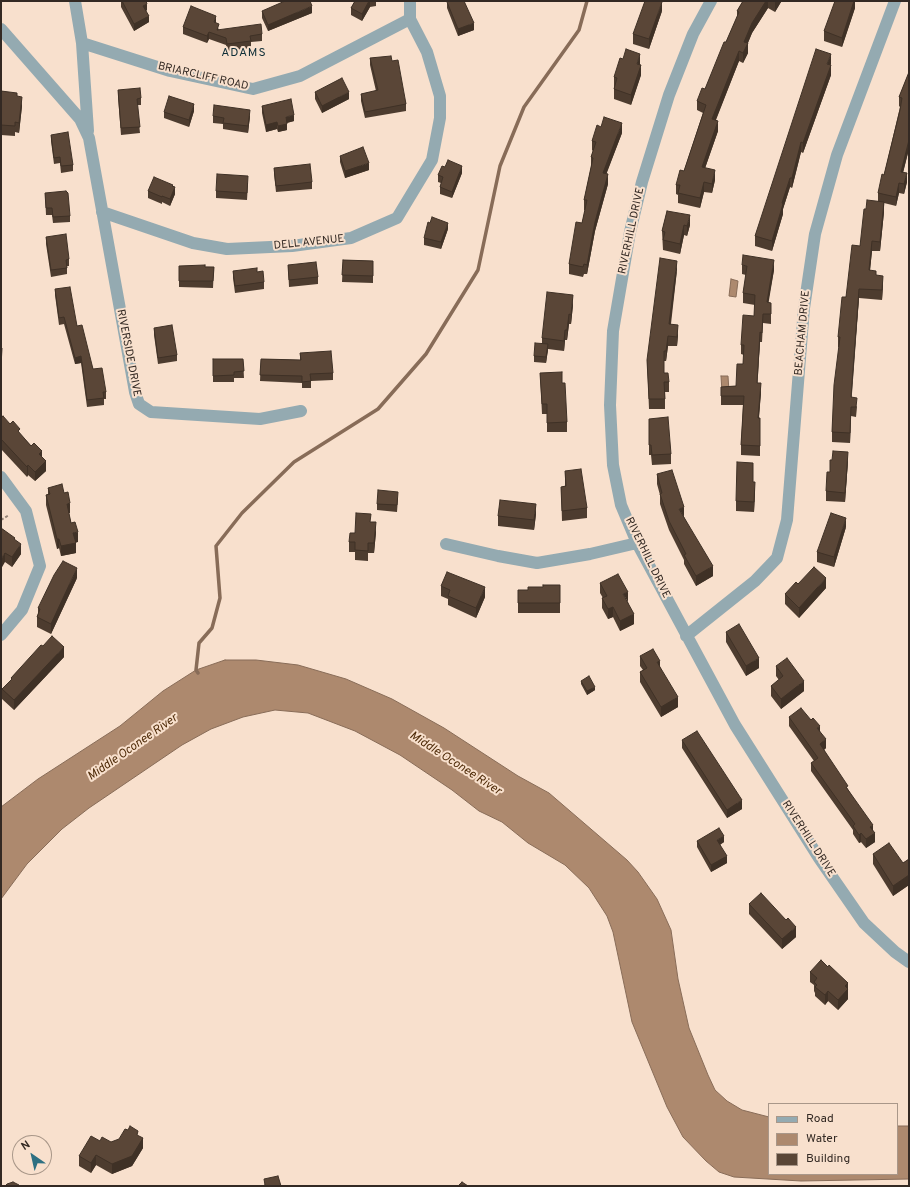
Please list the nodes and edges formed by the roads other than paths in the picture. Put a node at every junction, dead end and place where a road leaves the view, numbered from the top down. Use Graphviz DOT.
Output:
graph roads {
  1 [pos="75,1"];
  2 [pos="410,1"];
  3 [pos="711,1"];
  4 [pos="895,1"];
  5 [pos="410,19"];
  6 [pos="1,29"];
  7 [pos="82,43"];
  8 [pos="89,138"];
  9 [pos="102,212"];
  10 [pos="301,411"];
  11 [pos="1,477"];
  12 [pos="637,543"];
  13 [pos="446,544"];
  14 [pos="1,635"];
  15 [pos="686,636"];
  16 [pos="909,962"];
  1 -- 7 [label="street"];
  2 -- 5 [label="street"];
  3 -- 12 [label="street, RIVERHILL DRIVE"];
  4 -- 15 [label="street, BEACHAM DRIVE"];
  5 -- 7 [label="street, BRIARCLIFF ROAD"];
  5 -- 9 [label="street, DELL AVENUE"];
  6 -- 8 [label="street, RIVERSIDE DRIVE"];
  7 -- 8 [label="street, RIVERSIDE DRIVE"];
  8 -- 9 [label="street, RIVERSIDE DRIVE"];
  9 -- 10 [label="street, RIVERSIDE DRIVE"];
  11 -- 14 [label="street"];
  12 -- 13 [label="street"];
  12 -- 15 [label="street, RIVERHILL DRIVE"];
  15 -- 16 [label="street, RIVERHILL DRIVE"];
}
